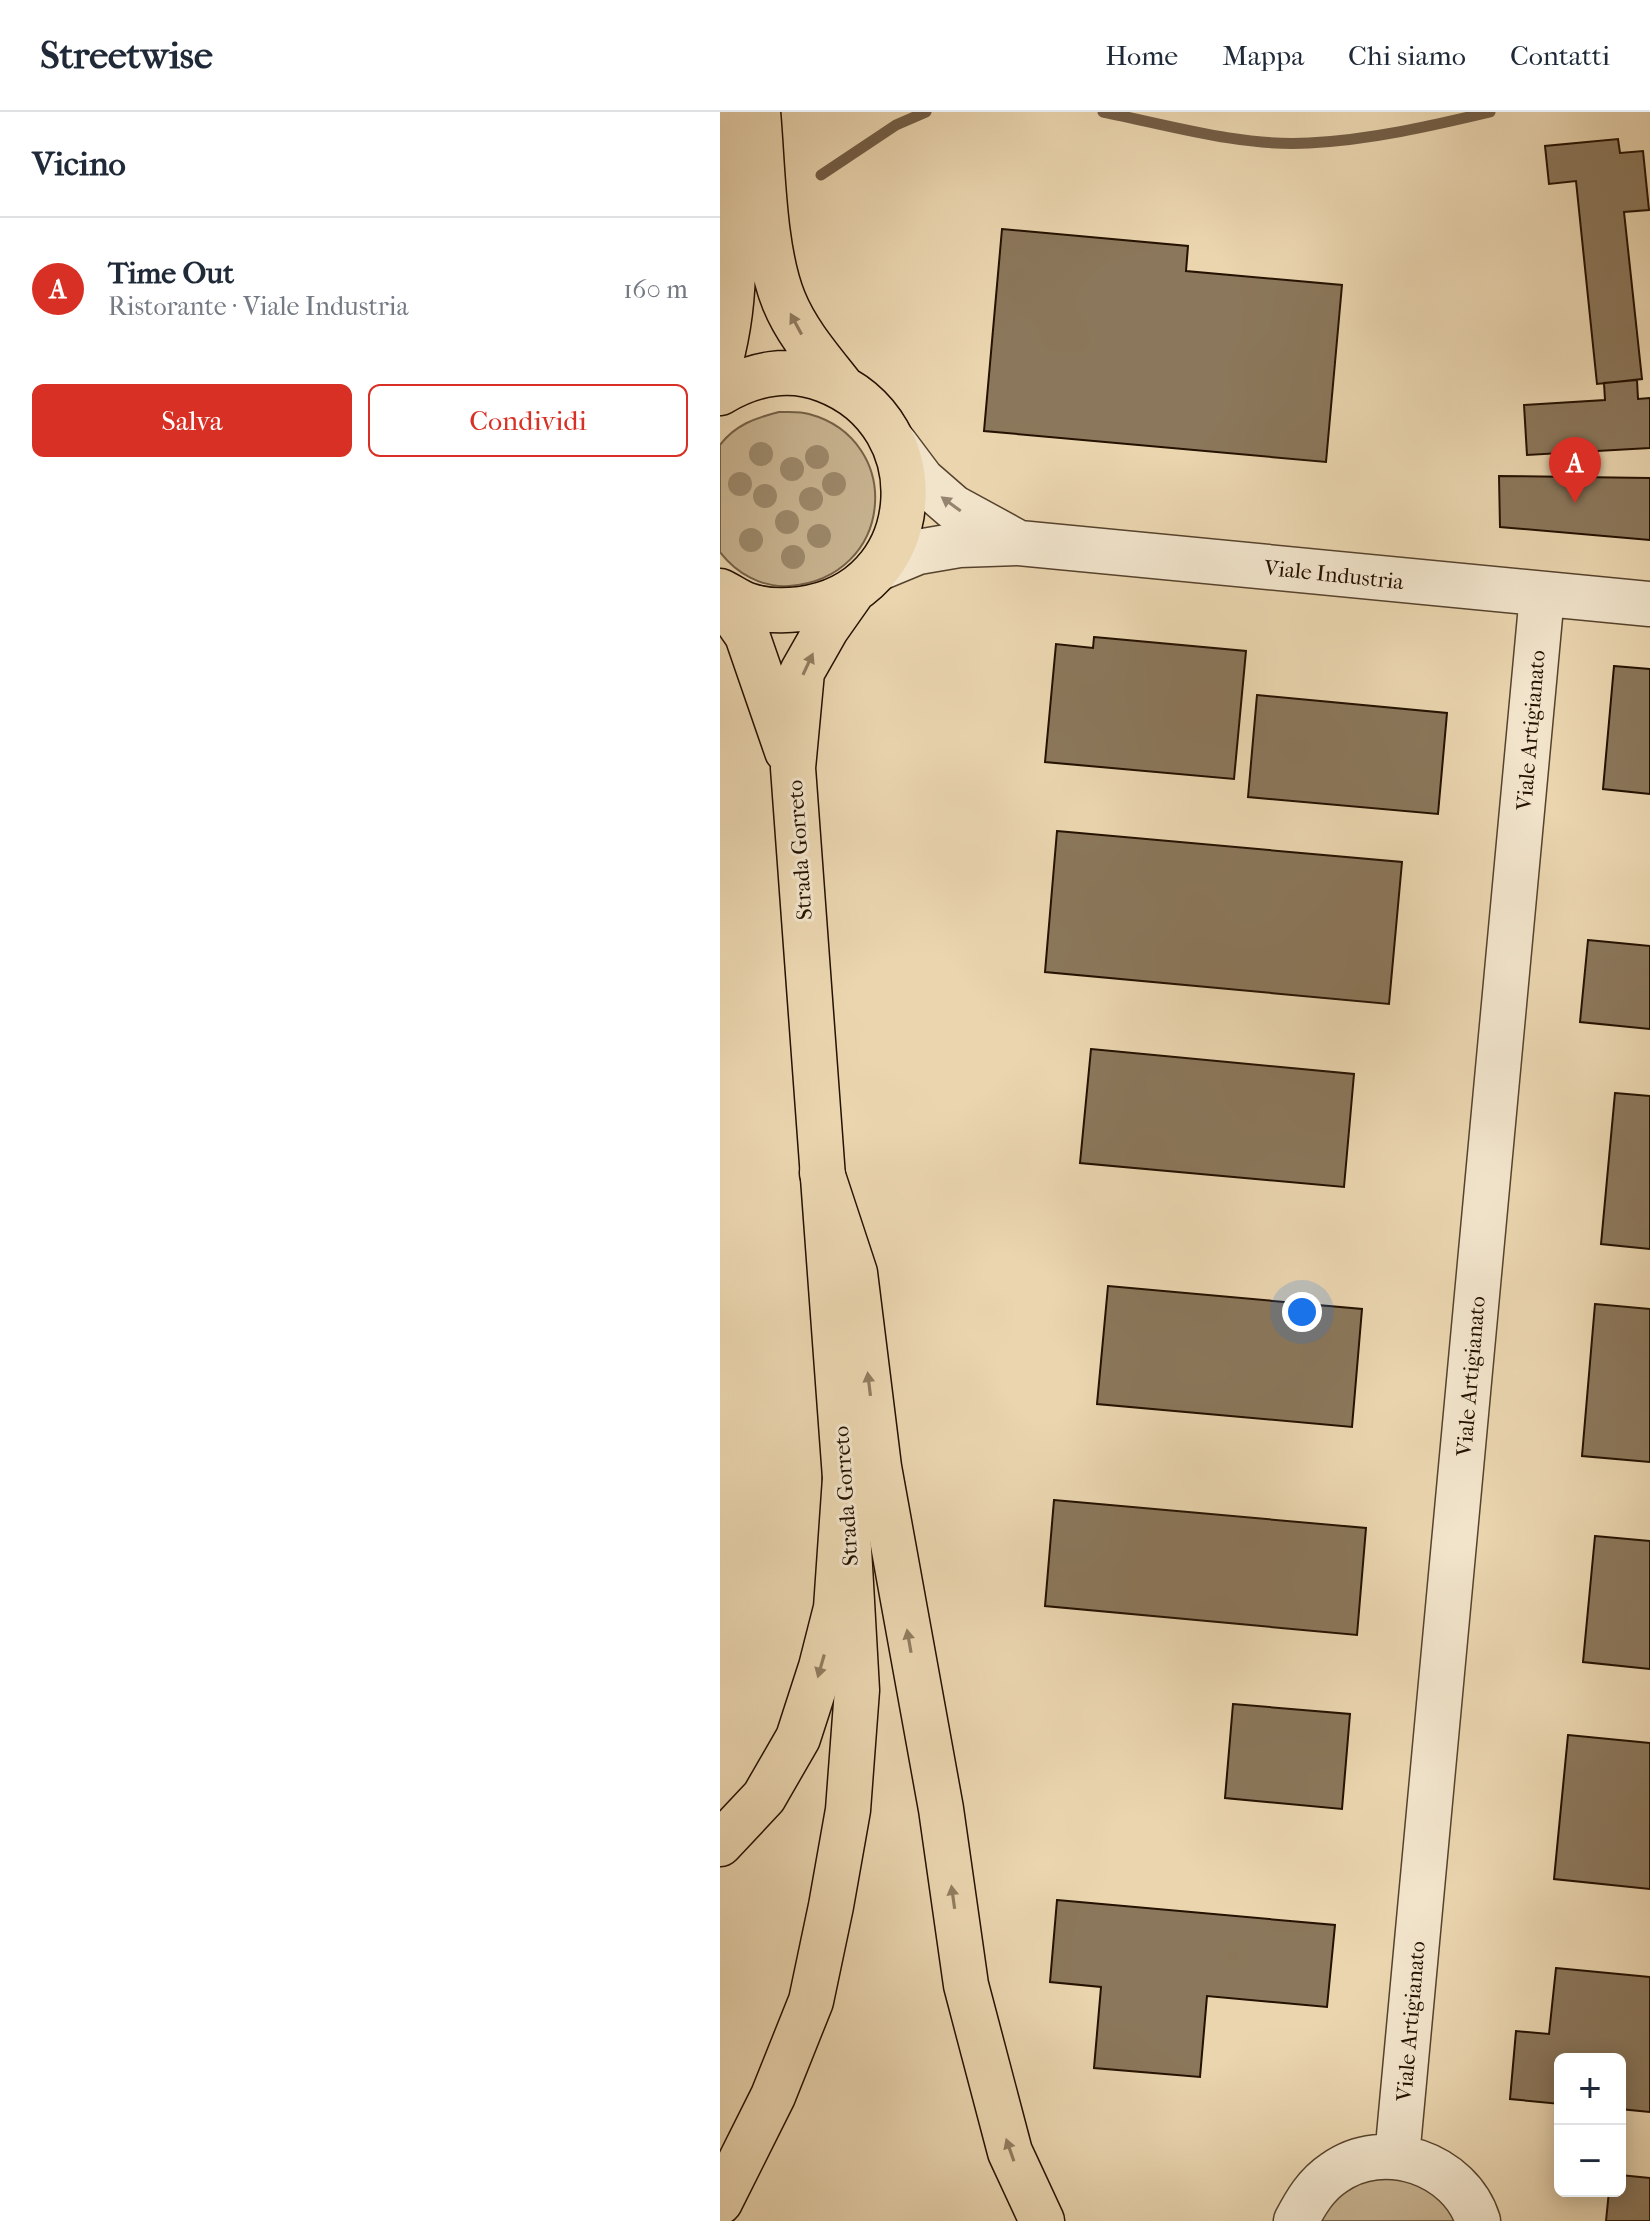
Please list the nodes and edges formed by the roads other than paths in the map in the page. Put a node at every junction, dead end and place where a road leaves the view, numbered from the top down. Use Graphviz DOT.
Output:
graph roads {
  1 [pos="758,112"];
  2 [pos="720,124"];
  3 [pos="720,363"];
  4 [pos="842,387"];
  5 [pos="720,393"];
  6 [pos="895,444"];
  7 [pos="1019,543"];
  8 [pos="865,580"];
  9 [pos="720,593"];
  10 [pos="1542,595"];
  11 [pos="1650,604"];
  12 [pos="793,768"];
  13 [pos="822,1173"];
  14 [pos="845,1478"];
  15 [pos="720,1844"];
  16 [pos="1397,2157"];
  17 [pos="725,2194"];
  18 [pos="1042,2221"];
  19 [pos="1296,2221"];
  20 [pos="1478,2221"];
  4 -- 1 [label="main road, one-way"];
  2 -- 3 [label="main road"];
  4 -- 5 [label="main road"];
  4 -- 6 [label="main road"];
  7 -- 6 [label="street, Viale Industria, one-way"];
  6 -- 8 [label="main road, Strada Gorreto"];
  7 -- 8 [label="street, Viale Industria"];
  7 -- 10 [label="street, Viale Industria"];
  8 -- 9 [label="main road"];
  12 -- 8 [label="main road, Strada Gorreto, one-way"];
  9 -- 12 [label="main road, Strada Gorreto"];
  10 -- 11 [label="street, Viale Industria"];
  10 -- 16 [label="street, Viale Artigianato"];
  12 -- 13 [label="main road, Strada Gorreto"];
  13 -- 14 [label="main road, Strada Gorreto"];
  18 -- 13 [label="main road, one-way"];
  14 -- 15 [label="main road, one-way"];
  14 -- 17 [label="main road, Strada Gorreto"];
  16 -- 19 [label="street"];
  16 -- 20 [label="street"];
}
